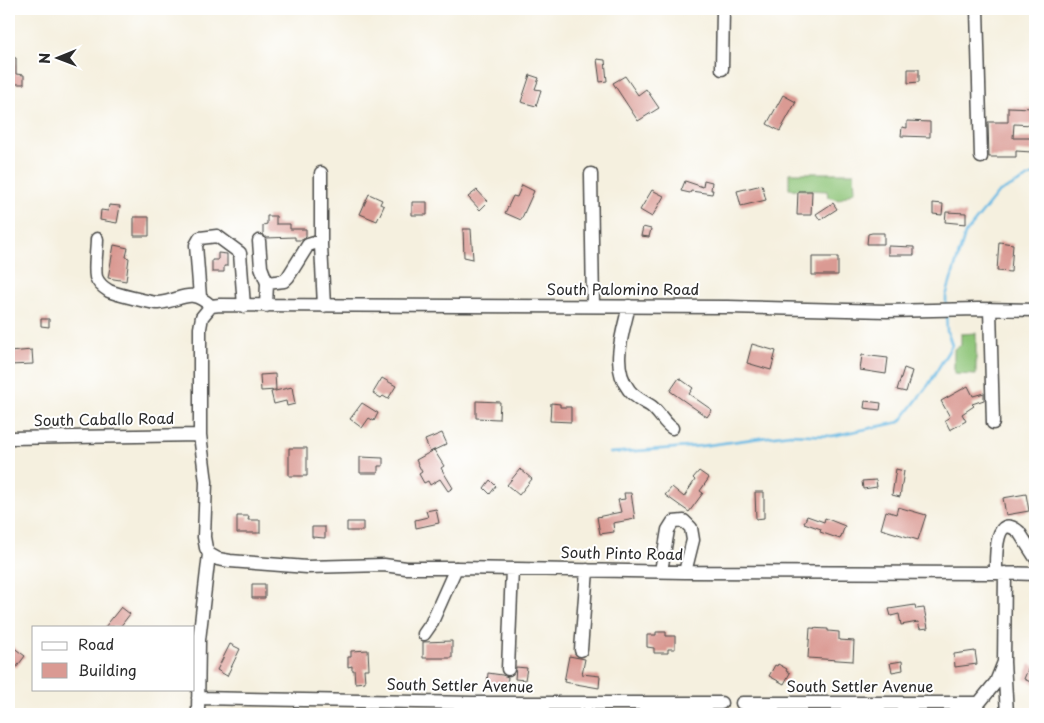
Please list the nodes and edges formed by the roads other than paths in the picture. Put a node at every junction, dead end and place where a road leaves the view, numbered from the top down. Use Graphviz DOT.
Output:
graph roads {
  1 [pos="723,9"];
  2 [pos="977,9"];
  3 [pos="722,69"];
  4 [pos="981,156"];
  5 [pos="321,173"];
  6 [pos="590,174"];
  7 [pos="97,238"];
  8 [pos="259,241"];
  9 [pos="321,245"];
  10 [pos="268,283"];
  11 [pos="200,297"];
  12 [pos="211,306"];
  13 [pos="244,306"];
  14 [pos="266,306"];
  15 [pos="324,306"];
  16 [pos="593,306"];
  17 [pos="629,306"];
  18 [pos="990,309"];
  19 [pos="1035,310"];
  20 [pos="993,423"];
  21 [pos="672,428"];
  22 [pos="200,435"];
  23 [pos="9,438"];
  24 [pos="209,554"];
  25 [pos="1035,557"];
  26 [pos="456,568"];
  27 [pos="512,569"];
  28 [pos="587,570"];
  29 [pos="661,571"];
  30 [pos="685,572"];
  31 [pos="1001,573"];
  32 [pos="1035,574"];
  33 [pos="424,634"];
  34 [pos="581,650"];
  35 [pos="1004,662"];
  36 [pos="508,669"];
  37 [pos="198,698"];
  38 [pos="720,703"];
  39 [pos="742,703"];
  40 [pos="473,709"];
  41 [pos="198,714"];
  42 [pos="1007,714"];
  1 -- 3 [label="street"];
  2 -- 4 [label="street"];
  5 -- 9 [label="street"];
  6 -- 16 [label="street"];
  7 -- 11 [label="street"];
  8 -- 10 [label="street"];
  9 -- 10 [label="street"];
  9 -- 15 [label="street"];
  10 -- 14 [label="street"];
  11 -- 12 [label="street"];
  11 -- 13 [label="street"];
  12 -- 13 [label="street, South Palomino Road"];
  12 -- 22 [label="street"];
  13 -- 14 [label="street, South Palomino Road"];
  14 -- 15 [label="street, South Palomino Road"];
  15 -- 16 [label="street, South Palomino Road"];
  16 -- 17 [label="street, South Palomino Road"];
  17 -- 18 [label="street, South Palomino Road"];
  17 -- 21 [label="street"];
  18 -- 19 [label="street, South Palomino Road"];
  18 -- 20 [label="street"];
  22 -- 23 [label="street, South Caballo Road"];
  22 -- 24 [label="street"];
  24 -- 26 [label="street, South Pinto Road"];
  24 -- 37 [label="street"];
  25 -- 31 [label="street"];
  26 -- 27 [label="street, South Pinto Road"];
  26 -- 33 [label="street"];
  27 -- 28 [label="street, South Pinto Road"];
  27 -- 36 [label="street"];
  28 -- 29 [label="street, South Pinto Road"];
  28 -- 34 [label="street"];
  29 -- 30 [label="street, South Pinto Road"];
  29 -- 30 [label="street"];
  30 -- 31 [label="street, South Pinto Road"];
  31 -- 32 [label="street, South Pinto Road"];
  31 -- 35 [label="street"];
  35 -- 39 [label="street, South Settler Avenue"];
  35 -- 42 [label="street"];
  37 -- 40 [label="street, South Settler Avenue"];
  37 -- 41 [label="street"];
  38 -- 40 [label="street, South Settler Avenue"];
}
